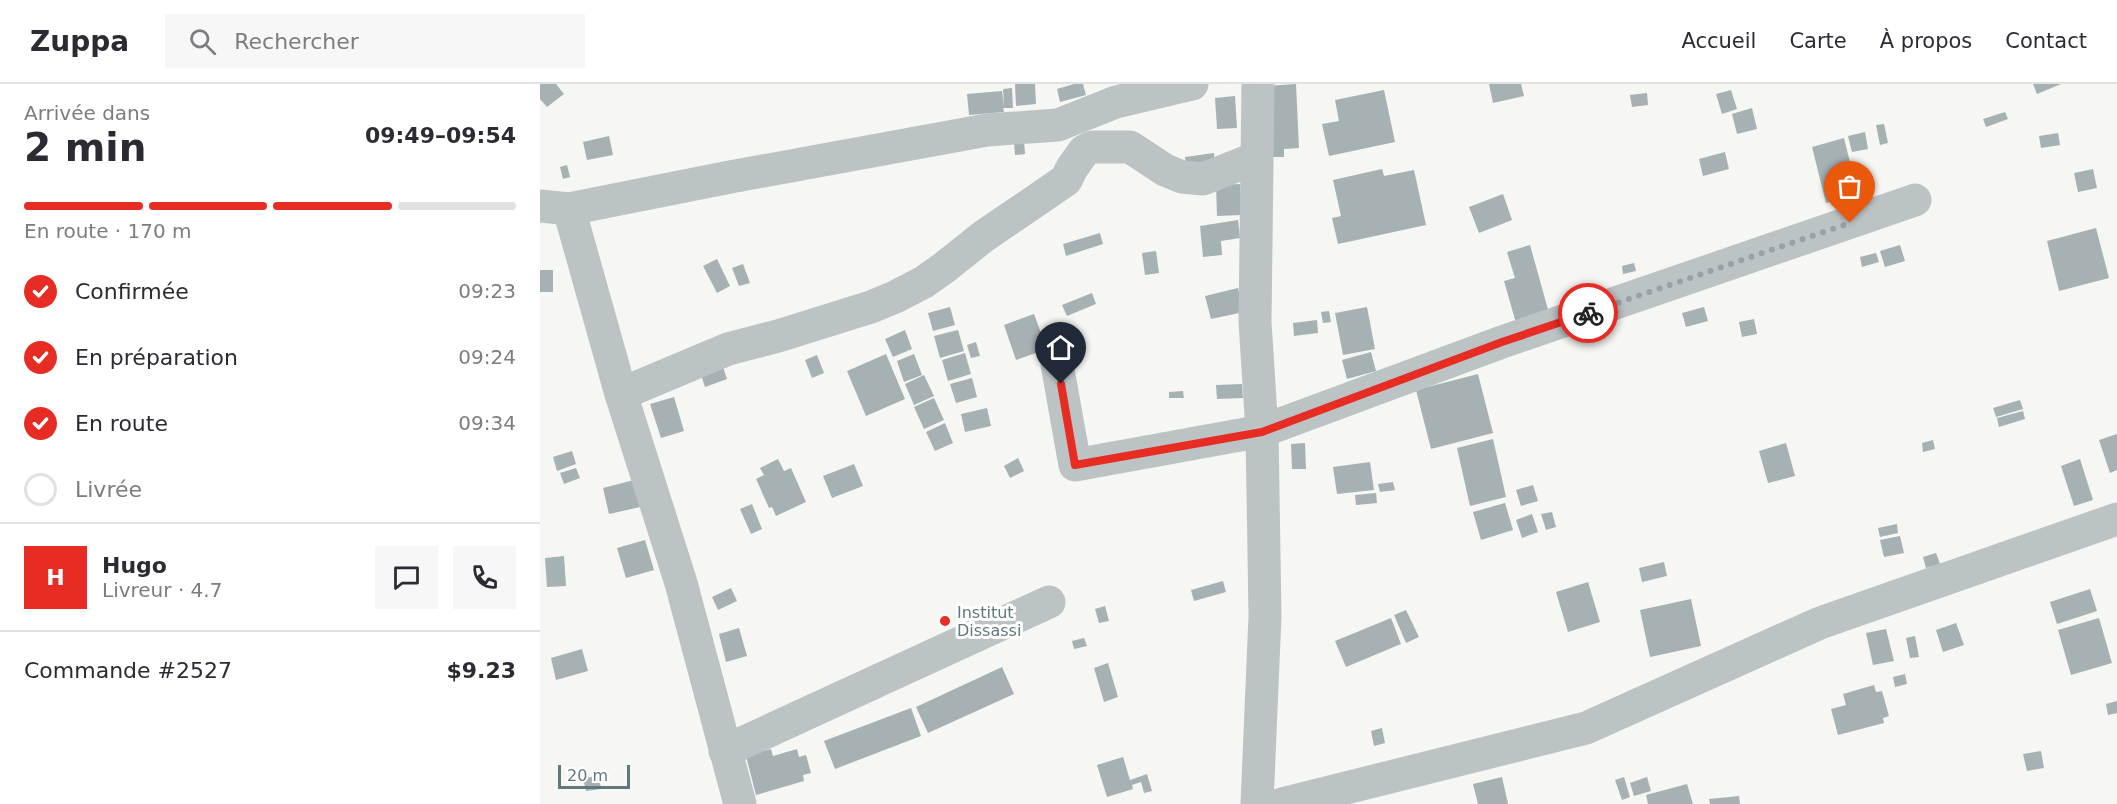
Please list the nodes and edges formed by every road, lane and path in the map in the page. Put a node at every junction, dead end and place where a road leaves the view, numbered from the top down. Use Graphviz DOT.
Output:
graph roads {
  1 [pos="1192,84"];
  2 [pos="1258,84"];
  3 [pos="1256,158"];
  4 [pos="1915,200"];
  5 [pos="554,208"];
  6 [pos="1057,364"];
  7 [pos="621,394"];
  8 [pos="1262,432"];
  9 [pos="2117,519"];
  10 [pos="1049,602"];
  11 [pos="724,750"];
  12 [pos="740,804"];
  13 [pos="1257,804"];
  14 [pos="1282,804"];
  1 -- 5 [label="street"];
  2 -- 3 [label="street"];
  3 -- 7 [label="street"];
  3 -- 8 [label="street"];
  4 -- 8 [label="street"];
  5 -- 7 [label="street"];
  6 -- 8 [label="street"];
  7 -- 11 [label="street"];
  8 -- 13 [label="street"];
  9 -- 14 [label="street"];
  10 -- 11 [label="street"];
  11 -- 12 [label="street"];
}
